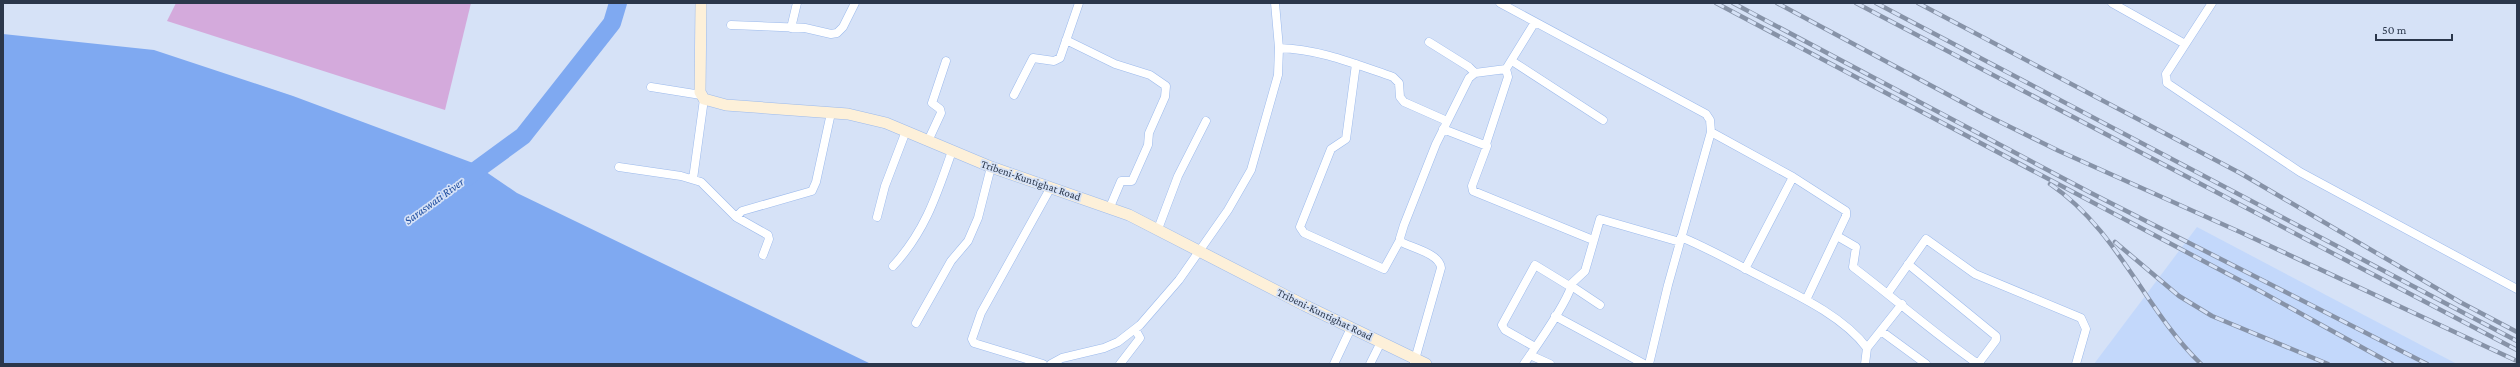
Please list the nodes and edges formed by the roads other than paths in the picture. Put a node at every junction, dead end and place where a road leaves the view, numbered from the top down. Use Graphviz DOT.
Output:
graph roads {
  1 [pos="701,3"];
  2 [pos="796,3"];
  3 [pos="856,3"];
  4 [pos="1079,3"];
  5 [pos="1275,3"];
  6 [pos="1500,3"];
  7 [pos="2112,3"];
  8 [pos="2212,3"];
  9 [pos="1535,22"];
  10 [pos="731,25"];
  11 [pos="791,28"];
  12 [pos="1066,40"];
  13 [pos="1429,42"];
  14 [pos="2185,44"];
  15 [pos="1279,48"];
  16 [pos="946,61"];
  17 [pos="1512,61"];
  18 [pos="1356,64"];
  19 [pos="1506,69"];
  20 [pos="1475,73"];
  21 [pos="651,88"];
  22 [pos="1014,95"];
  23 [pos="703,97"];
  24 [pos="831,113"];
  25 [pos="1603,120"];
  26 [pos="1206,121"];
  27 [pos="1445,125"];
  28 [pos="906,132"];
  29 [pos="1711,132"];
  30 [pos="928,141"];
  31 [pos="1486,144"];
  32 [pos="952,151"];
  33 [pos="991,167"];
  34 [pos="619,168"];
  35 [pos="1793,177"];
  36 [pos="692,179"];
  37 [pos="1051,187"];
  38 [pos="1110,207"];
  39 [pos="736,217"];
  40 [pos="877,217"];
  41 [pos="1158,230"];
  42 [pos="1837,236"];
  43 [pos="1681,239"];
  44 [pos="1400,240"];
  45 [pos="1593,240"];
  46 [pos="1198,250"];
  47 [pos="763,255"];
  48 [pos="1908,264"];
  49 [pos="893,266"];
  50 [pos="1745,269"];
  51 [pos="1570,285"];
  52 [pos="2517,289"];
  53 [pos="1888,293"];
  54 [pos="1806,300"];
  55 [pos="1902,304"];
  56 [pos="1600,305"];
  57 [pos="1554,316"];
  58 [pos="916,323"];
  59 [pos="1351,328"];
  60 [pos="1135,329"];
  61 [pos="1881,331"];
  62 [pos="1381,342"];
  63 [pos="1867,348"];
  64 [pos="1533,351"];
  65 [pos="1418,362"];
  66 [pos="1043,364"];
  67 [pos="1051,364"];
  68 [pos="1120,364"];
  69 [pos="1334,364"];
  70 [pos="1370,364"];
  71 [pos="1524,364"];
  72 [pos="1550,364"];
  73 [pos="1644,364"];
  74 [pos="1649,364"];
  75 [pos="1865,364"];
  76 [pos="1926,364"];
  77 [pos="1978,364"];
  78 [pos="2076,364"];
  1 -- 23 [label="main road"];
  2 -- 11 [label="street"];
  3 -- 11 [label="street"];
  4 -- 12 [label="street"];
  5 -- 15 [label="street"];
  6 -- 9 [label="street"];
  7 -- 14 [label="street"];
  8 -- 14 [label="street"];
  9 -- 17 [label="street"];
  9 -- 29 [label="street"];
  10 -- 11 [label="street"];
  12 -- 22 [label="street"];
  12 -- 38 [label="street"];
  13 -- 20 [label="street"];
  14 -- 52 [label="street"];
  15 -- 18 [label="street"];
  15 -- 46 [label="street"];
  16 -- 30 [label="street"];
  17 -- 19 [label="street"];
  17 -- 25 [label="street"];
  18 -- 27 [label="street"];
  18 -- 44 [label="street"];
  19 -- 20 [label="street"];
  19 -- 31 [label="street"];
  20 -- 27 [label="street"];
  21 -- 23 [label="street"];
  23 -- 24 [label="main road, Tribeni-Kuntighat Road"];
  23 -- 36 [label="street"];
  24 -- 28 [label="main road, Tribeni-Kuntighat Road"];
  24 -- 39 [label="street"];
  26 -- 41 [label="street"];
  27 -- 31 [label="street"];
  27 -- 44 [label="street"];
  28 -- 30 [label="main road, Tribeni-Kuntighat Road"];
  28 -- 40 [label="street"];
  29 -- 35 [label="street"];
  29 -- 43 [label="street"];
  30 -- 32 [label="main road, Tribeni-Kuntighat Road"];
  31 -- 45 [label="street"];
  32 -- 33 [label="main road, Tribeni-Kuntighat Road"];
  32 -- 49 [label="street"];
  33 -- 37 [label="main road, Tribeni-Kuntighat Road"];
  33 -- 58 [label="street"];
  34 -- 36 [label="street"];
  35 -- 42 [label="street"];
  35 -- 50 [label="street"];
  36 -- 39 [label="street"];
  37 -- 38 [label="main road, Tribeni-Kuntighat Road"];
  37 -- 66 [label="street"];
  38 -- 41 [label="main road, Tribeni-Kuntighat Road"];
  39 -- 47 [label="street"];
  41 -- 46 [label="main road, Tribeni-Kuntighat Road"];
  42 -- 53 [label="street"];
  42 -- 54 [label="street"];
  43 -- 45 [label="street"];
  43 -- 50 [label="street"];
  43 -- 74 [label="street"];
  44 -- 65 [label="street"];
  45 -- 51 [label="street"];
  46 -- 59 [label="main road, Tribeni-Kuntighat Road"];
  46 -- 60 [label="street"];
  48 -- 53 [label="street"];
  48 -- 77 [label="street"];
  48 -- 78 [label="street"];
  50 -- 54 [label="street"];
  51 -- 56 [label="street"];
  51 -- 57 [label="street"];
  51 -- 64 [label="street"];
  53 -- 55 [label="street"];
  54 -- 63 [label="street"];
  55 -- 61 [label="street"];
  55 -- 77 [label="street"];
  57 -- 64 [label="street"];
  57 -- 73 [label="street"];
  59 -- 62 [label="main road, Tribeni-Kuntighat Road"];
  59 -- 69 [label="street"];
  60 -- 67 [label="street"];
  60 -- 68 [label="street"];
  61 -- 63 [label="street"];
  61 -- 76 [label="street"];
  62 -- 65 [label="main road, Tribeni-Kuntighat Road"];
  62 -- 70 [label="street"];
  63 -- 75 [label="street"];
  64 -- 71 [label="street"];
  64 -- 72 [label="street"];
}
